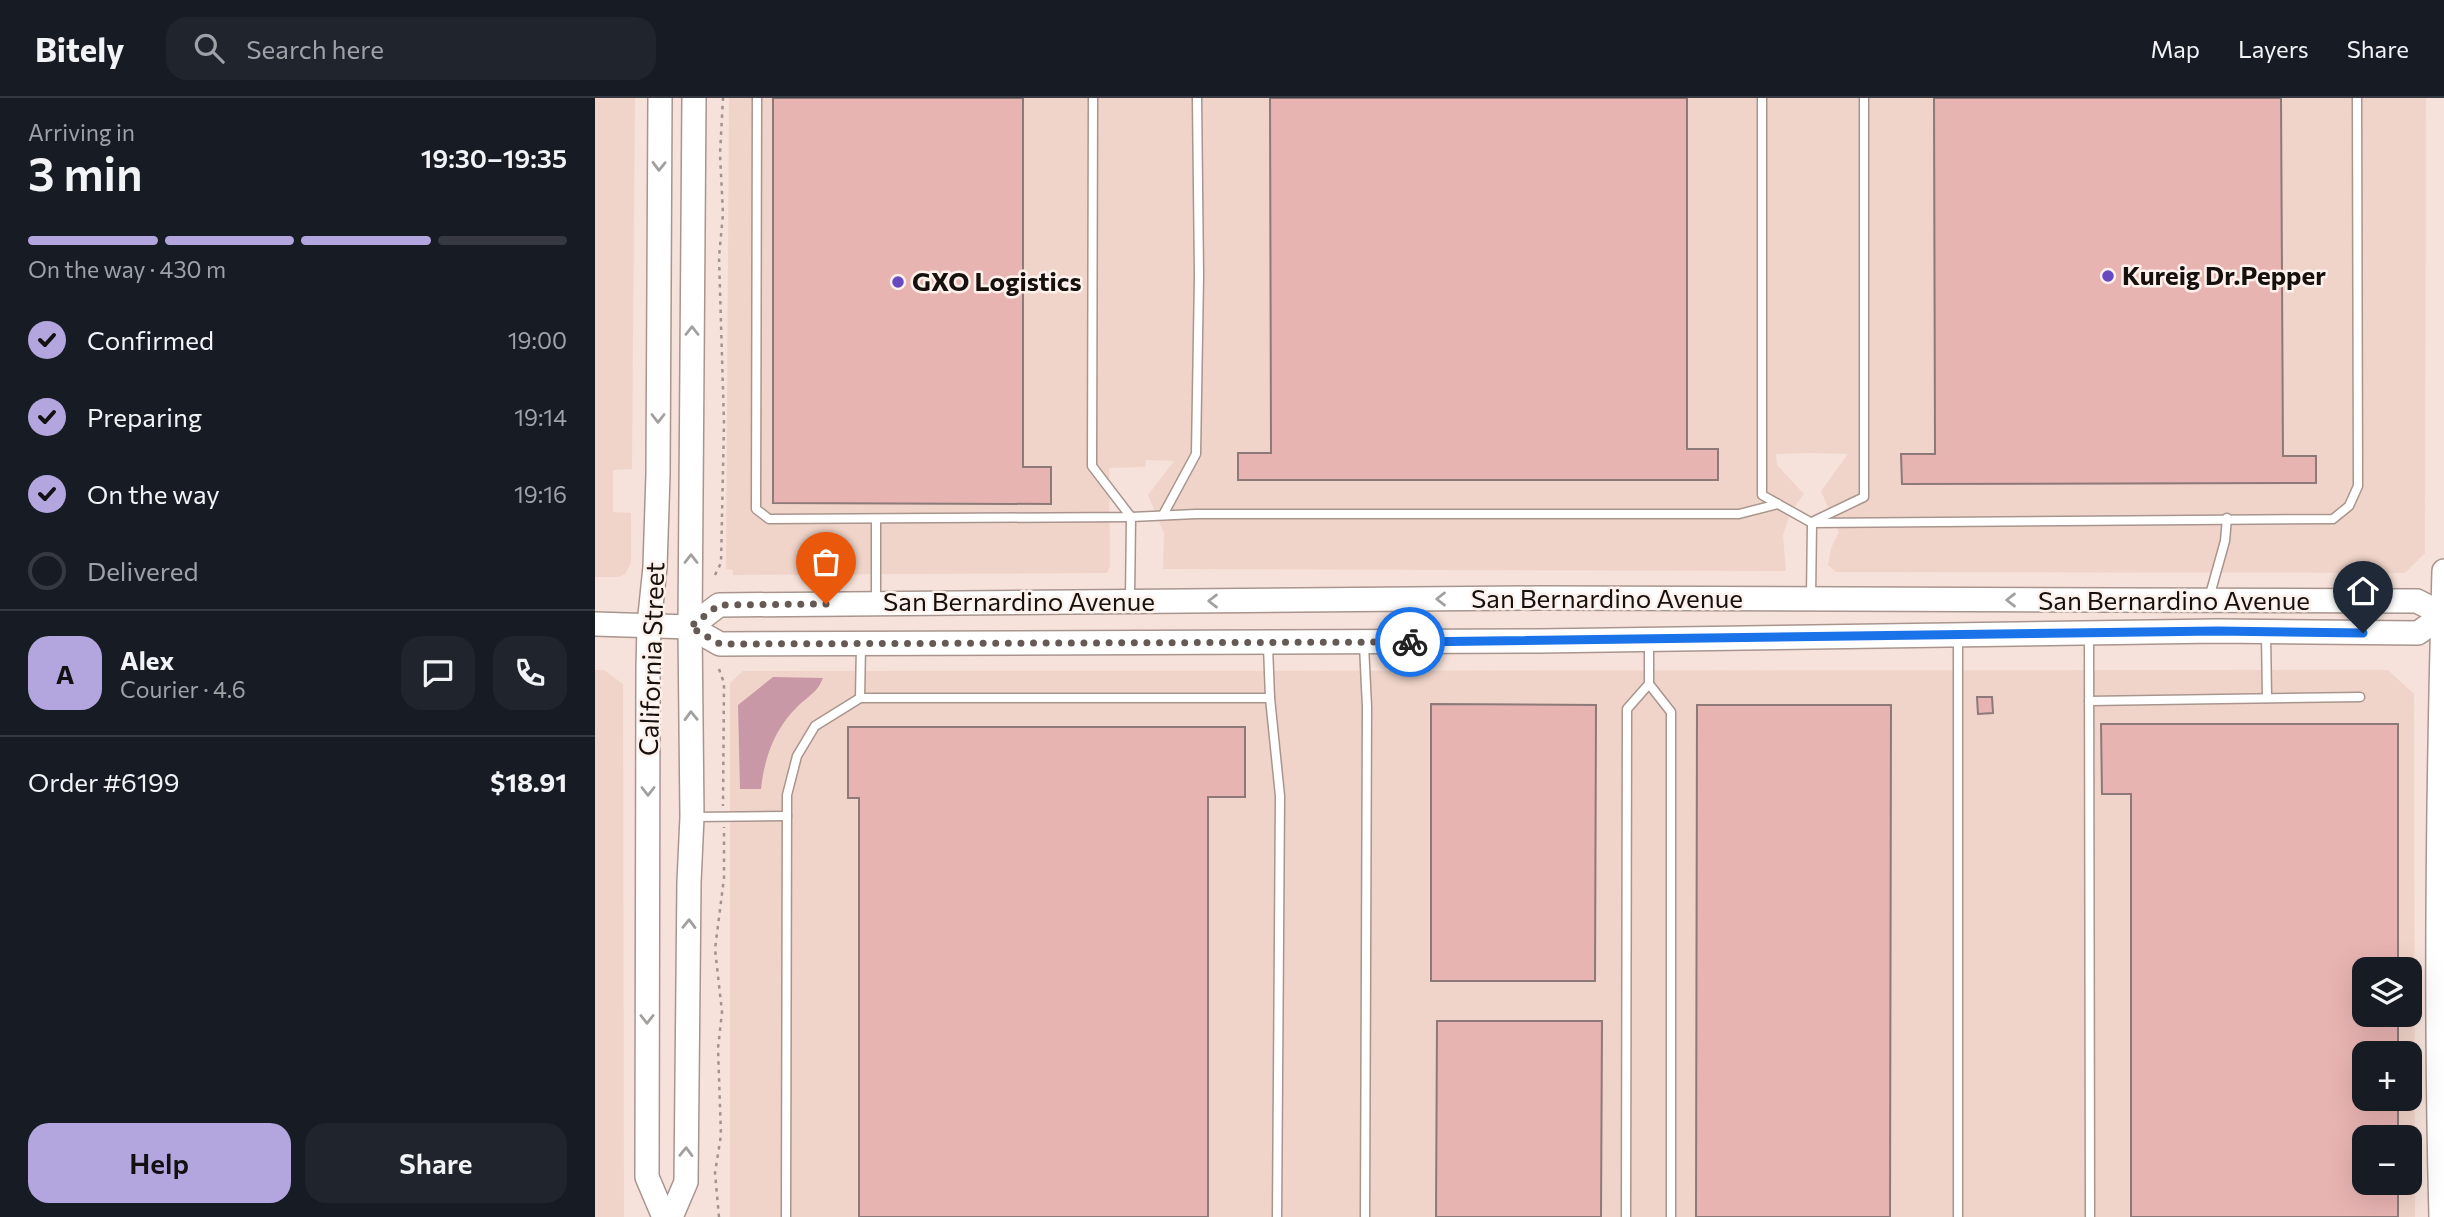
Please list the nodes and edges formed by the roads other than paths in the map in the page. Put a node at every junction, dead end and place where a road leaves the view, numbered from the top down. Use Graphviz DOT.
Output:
graph roads {
  1 [pos="660,98"];
  2 [pos="694,98"];
  3 [pos="757,98"];
  4 [pos="1093,98"];
  5 [pos="1197,98"];
  6 [pos="1762,98"];
  7 [pos="1864,98"];
  8 [pos="2357,98"];
  9 [pos="1778,504"];
  10 [pos="1163,515"];
  11 [pos="1131,517"];
  12 [pos="2227,518"];
  13 [pos="876,519"];
  14 [pos="1812,523"];
  15 [pos="2444,571"];
  16 [pos="1811,599"];
  17 [pos="2208,601"];
  18 [pos="1130,602"];
  19 [pos="876,603"];
  20 [pos="2444,615"];
  21 [pos="595,624"];
  22 [pos="649,625"];
  23 [pos="690,627"];
  24 [pos="2266,631"];
  25 [pos="2089,632"];
  26 [pos="1958,635"];
  27 [pos="1649,639"];
  28 [pos="1364,642"];
  29 [pos="1268,643"];
  30 [pos="861,644"];
  31 [pos="1649,684"];
  32 [pos="2360,697"];
  33 [pos="860,698"];
  34 [pos="1270,698"];
  35 [pos="2267,698"];
  36 [pos="2089,701"];
  37 [pos="787,816"];
  38 [pos="692,817"];
  39 [pos="2441,1095"];
  40 [pos="664,1217"];
  41 [pos="671,1217"];
  42 [pos="786,1217"];
  43 [pos="1277,1217"];
  44 [pos="1365,1217"];
  45 [pos="1626,1217"];
  46 [pos="1671,1217"];
  47 [pos="1958,1217"];
  48 [pos="2090,1217"];
  49 [pos="2441,1217"];
  1 -- 22 [label="main road, California Street, one-way"];
  23 -- 2 [label="main road, California Street, one-way"];
  3 -- 13 [label="lane"];
  4 -- 11 [label="lane"];
  5 -- 10 [label="lane"];
  6 -- 9 [label="lane"];
  7 -- 14 [label="lane"];
  8 -- 12 [label="lane"];
  9 -- 10 [label="lane"];
  9 -- 14 [label="lane"];
  10 -- 11 [label="lane"];
  11 -- 13 [label="lane"];
  11 -- 18 [label="lane"];
  12 -- 14 [label="lane"];
  12 -- 17 [label="lane"];
  13 -- 19 [label="lane"];
  14 -- 16 [label="lane"];
  15 -- 20 [label="main road"];
  17 -- 16 [label="main road, San Bernardino Avenue, one-way"];
  16 -- 18 [label="main road, San Bernardino Avenue, one-way"];
  17 -- 20 [label="main road, San Bernardino Avenue"];
  18 -- 19 [label="main road, San Bernardino Avenue"];
  19 -- 23 [label="main road, San Bernardino Avenue"];
  20 -- 24 [label="main road, San Bernardino Avenue"];
  20 -- 39 [label="main road"];
  21 -- 22 [label="main road"];
  22 -- 23 [label="main road"];
  22 -- 40 [label="main road, California Street, one-way"];
  23 -- 30 [label="main road, San Bernardino Avenue"];
  38 -- 23 [label="main road, California Street, one-way"];
  24 -- 25 [label="main road, San Bernardino Avenue"];
  24 -- 35 [label="lane"];
  25 -- 26 [label="main road, San Bernardino Avenue"];
  25 -- 36 [label="lane"];
  26 -- 27 [label="main road, San Bernardino Avenue"];
  26 -- 47 [label="lane"];
  27 -- 28 [label="main road, San Bernardino Avenue"];
  27 -- 31 [label="lane"];
  28 -- 29 [label="main road, San Bernardino Avenue"];
  28 -- 44 [label="lane"];
  29 -- 30 [label="main road, San Bernardino Avenue"];
  29 -- 34 [label="lane"];
  30 -- 33 [label="lane"];
  31 -- 45 [label="lane"];
  31 -- 46 [label="lane"];
  32 -- 35 [label="lane"];
  33 -- 34 [label="lane"];
  33 -- 37 [label="lane"];
  34 -- 43 [label="lane"];
  35 -- 36 [label="lane"];
  36 -- 48 [label="lane"];
  37 -- 38 [label="lane"];
  37 -- 42 [label="lane"];
  41 -- 38 [label="main road, California Street, one-way"];
  39 -- 49 [label="main road"];
}
